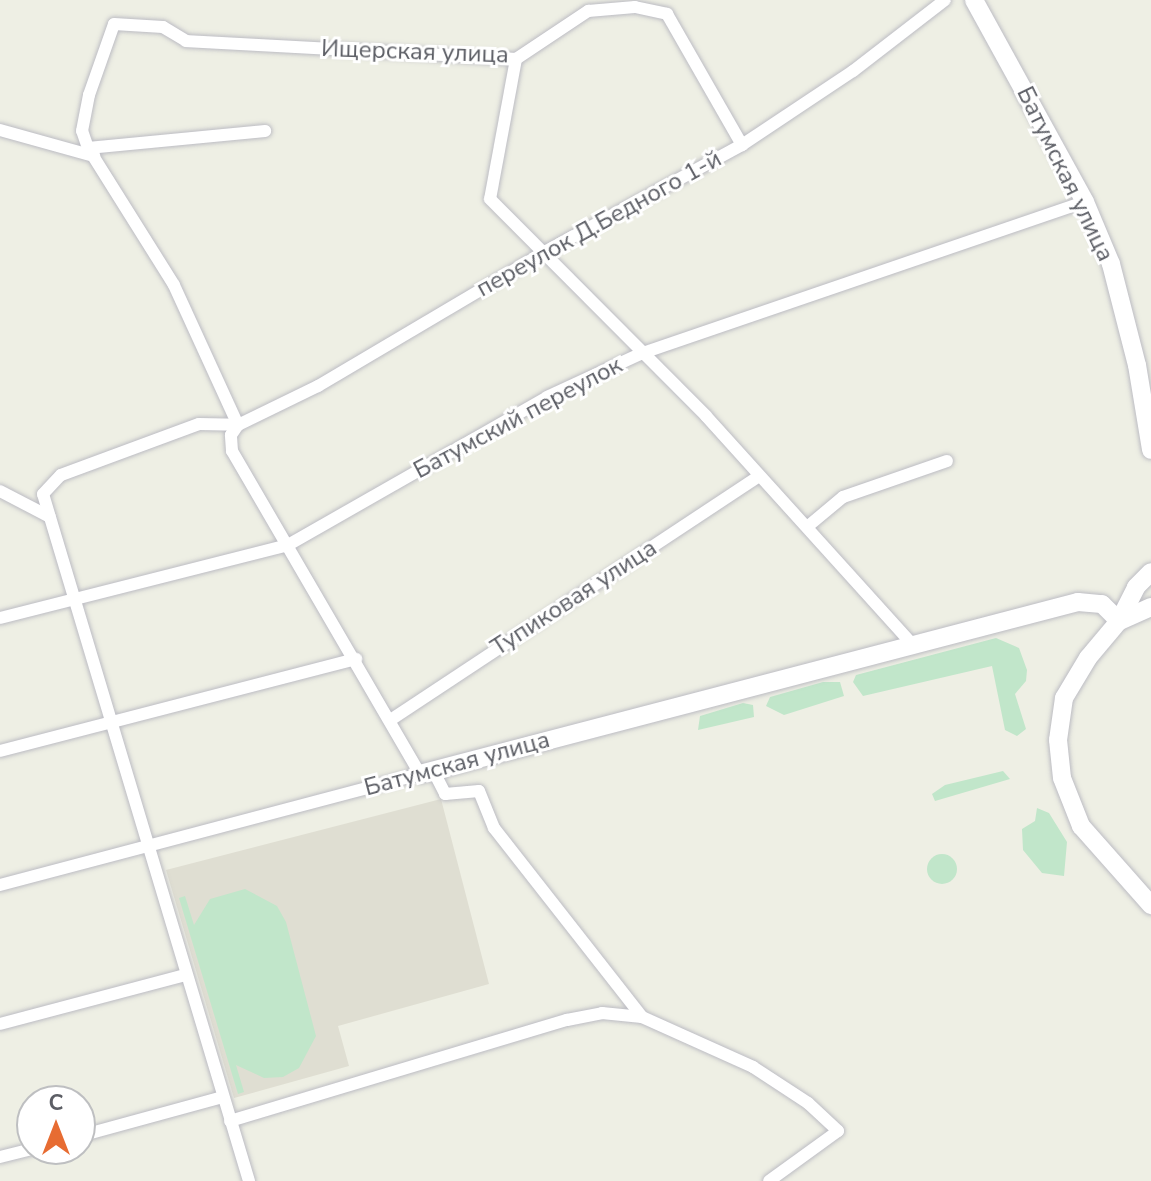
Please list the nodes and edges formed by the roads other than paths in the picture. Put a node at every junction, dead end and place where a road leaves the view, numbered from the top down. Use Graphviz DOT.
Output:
graph roads {
  1 [pos="945,0"];
  2 [pos="974,0"];
  3 [pos="516,59"];
  4 [pos="0,130"];
  5 [pos="265,131"];
  6 [pos="742,145"];
  7 [pos="91,152"];
  8 [pos="1085,202"];
  9 [pos="541,254"];
  10 [pos="640,354"];
  11 [pos="238,425"];
  12 [pos="1150,429"];
  13 [pos="1151,450"];
  14 [pos="947,461"];
  15 [pos="757,477"];
  16 [pos="0,491"];
  17 [pos="50,517"];
  18 [pos="807,527"];
  19 [pos="288,545"];
  20 [pos="1151,572"];
  21 [pos="74,600"];
  22 [pos="1151,607"];
  23 [pos="0,618"];
  24 [pos="1119,621"];
  25 [pos="914,646"];
  26 [pos="356,659"];
  27 [pos="392,719"];
  28 [pos="111,723"];
  29 [pos="0,751"];
  30 [pos="426,772"];
  31 [pos="147,847"];
  32 [pos="0,885"];
  33 [pos="1151,905"];
  34 [pos="186,975"];
  35 [pos="642,1017"];
  36 [pos="0,1024"];
  37 [pos="223,1097"];
  38 [pos="230,1121"];
  39 [pos="96,1132"];
  40 [pos="249,1181"];
  41 [pos="769,1181"];
  1 -- 6 [label="street, переулок Д.Бедного 1-й"];
  2 -- 8 [label="street, Батумская улица"];
  3 -- 6 [label="street, Ищерская улица"];
  3 -- 7 [label="street, Ищерская улица"];
  3 -- 9 [label="street"];
  4 -- 7 [label="street"];
  5 -- 7 [label="street"];
  6 -- 9 [label="street, переулок Д.Бедного 1-й"];
  7 -- 11 [label="street"];
  8 -- 10 [label="street, Батумский переулок"];
  8 -- 12 [label="street, Батумская улица"];
  9 -- 10 [label="street"];
  9 -- 11 [label="street, переулок Д.Бедного 1-й"];
  10 -- 15 [label="street"];
  10 -- 19 [label="street, Батумский переулок"];
  11 -- 17 [label="street"];
  11 -- 19 [label="street"];
  12 -- 13 [label="street, Батумская улица"];
  14 -- 18 [label="street"];
  15 -- 18 [label="street"];
  15 -- 27 [label="street, Тупиковая улица"];
  16 -- 17 [label="street"];
  17 -- 21 [label="street"];
  18 -- 25 [label="street"];
  19 -- 21 [label="street, Батумский переулок"];
  19 -- 26 [label="street"];
  20 -- 24 [label="street"];
  21 -- 23 [label="street, Батумский переулок"];
  21 -- 28 [label="street"];
  22 -- 24 [label="street"];
  24 -- 25 [label="street, Батумская улица"];
  24 -- 33 [label="street"];
  25 -- 30 [label="street, Батумская улица"];
  26 -- 27 [label="street"];
  26 -- 28 [label="street"];
  27 -- 30 [label="street"];
  28 -- 29 [label="street"];
  28 -- 31 [label="street"];
  30 -- 31 [label="street, Батумская улица"];
  30 -- 35 [label="street"];
  31 -- 32 [label="street, Батумская улица"];
  31 -- 34 [label="street"];
  34 -- 36 [label="street"];
  34 -- 37 [label="street"];
  35 -- 38 [label="street"];
  35 -- 41 [label="street"];
  37 -- 38 [label="street"];
  37 -- 39 [label="street"];
  38 -- 40 [label="street"];
}
